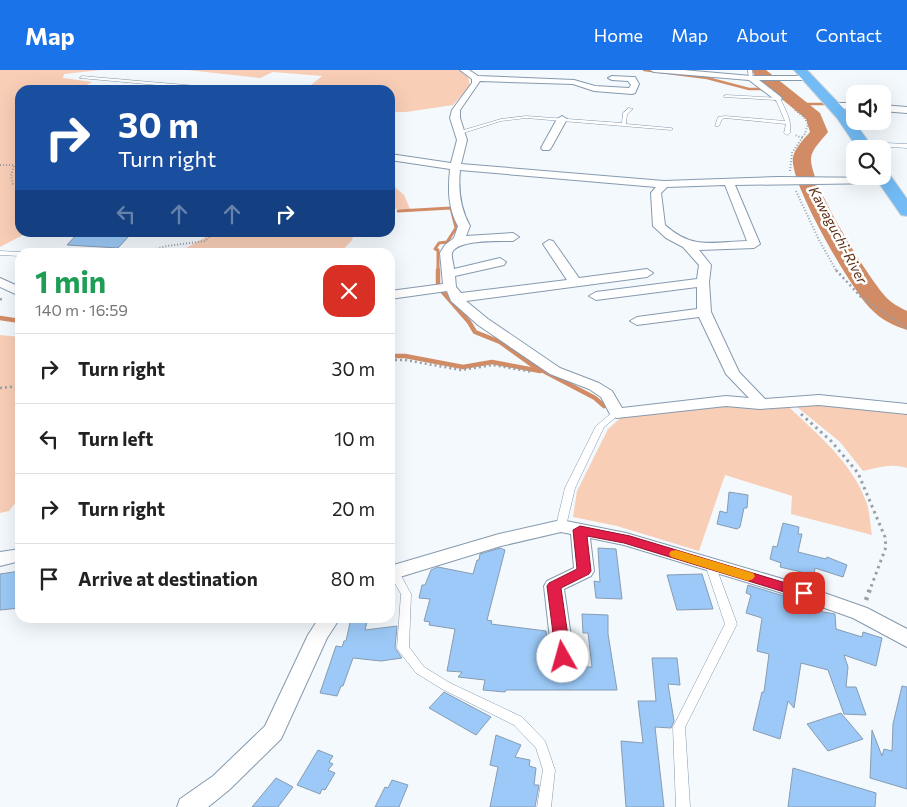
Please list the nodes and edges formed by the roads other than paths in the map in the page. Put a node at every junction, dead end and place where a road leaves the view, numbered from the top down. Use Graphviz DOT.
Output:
graph roads {
  1 [pos="464,70"];
  2 [pos="654,70"];
  3 [pos="805,74"];
  4 [pos="752,75"];
  5 [pos="82,77"];
  6 [pos="476,78"];
  7 [pos="612,78"];
  8 [pos="580,79"];
  9 [pos="174,85"];
  10 [pos="572,93"];
  11 [pos="726,96"];
  12 [pos="778,99"];
  13 [pos="833,104"];
  14 [pos="846,105"];
  15 [pos="631,109"];
  16 [pos="891,109"];
  17 [pos="907,110"];
  18 [pos="562,119"];
  19 [pos="788,123"];
  20 [pos="624,124"];
  21 [pos="717,125"];
  22 [pos="672,129"];
  23 [pos="460,132"];
  24 [pos="787,133"];
  25 [pos="860,140"];
  26 [pos="891,146"];
  27 [pos="907,146"];
  28 [pos="546,148"];
  29 [pos="395,159"];
  30 [pos="455,167"];
  31 [pos="846,179"];
  32 [pos="729,183"];
  33 [pos="664,184"];
  34 [pos="889,185"];
  35 [pos="907,211"];
  36 [pos="513,237"];
  37 [pos="459,240"];
  38 [pos="549,244"];
  39 [pos="689,247"];
  40 [pos="0,253"];
  41 [pos="15,254"];
  42 [pos="500,262"];
  43 [pos="647,274"];
  44 [pos="612,278"];
  45 [pos="0,282"];
  46 [pos="576,282"];
  47 [pos="703,282"];
  48 [pos="451,286"];
  49 [pos="15,290"];
  50 [pos="626,292"];
  51 [pos="395,294"];
  52 [pos="596,296"];
  53 [pos="704,312"];
  54 [pos="636,321"];
  55 [pos="760,404"];
  56 [pos="907,409"];
  57 [pos="617,413"];
  58 [pos="571,528"];
  59 [pos="15,556"];
  60 [pos="0,559"];
  61 [pos="710,564"];
  62 [pos="395,572"];
  63 [pos="395,578"];
  64 [pos="326,623"];
  65 [pos="907,639"];
  66 [pos="563,657"];
  67 [pos="189,807"];
  68 [pos="544,807"];
  69 [pos="683,807"];
  1 -- 6 [label="street"];
  2 -- 4 [label="street"];
  3 -- 4 [label="street"];
  3 -- 13 [label="main road"];
  4 -- 12 [label="street"];
  5 -- 9 [label="lane"];
  6 -- 8 [label="street"];
  6 -- 23 [label="street"];
  7 -- 8 [label="street"];
  8 -- 10 [label="street"];
  11 -- 12 [label="lane"];
  12 -- 19 [label="lane"];
  13 -- 14 [label="street"];
  13 -- 25 [label="main road"];
  15 -- 20 [label="lane"];
  16 -- 17 [label="street"];
  18 -- 20 [label="lane"];
  18 -- 23 [label="lane"];
  18 -- 28 [label="street"];
  19 -- 21 [label="lane"];
  19 -- 24 [label="lane"];
  20 -- 22 [label="lane"];
  23 -- 30 [label="street"];
  26 -- 27 [label="lane"];
  29 -- 30 [label="street"];
  30 -- 33 [label="street"];
  30 -- 37 [label="street"];
  31 -- 32 [label="street"];
  32 -- 33 [label="street"];
  32 -- 39 [label="street"];
  33 -- 39 [label="street"];
  34 -- 35 [label="main road"];
  36 -- 37 [label="street"];
  37 -- 48 [label="street"];
  38 -- 46 [label="street"];
  39 -- 47 [label="street"];
  40 -- 41 [label="lane"];
  42 -- 48 [label="street"];
  43 -- 44 [label="street"];
  44 -- 46 [label="street"];
  44 -- 50 [label="street"];
  45 -- 49 [label="street"];
  46 -- 48 [label="street"];
  47 -- 50 [label="street"];
  47 -- 53 [label="street"];
  48 -- 51 [label="street"];
  48 -- 57 [label="street"];
  50 -- 52 [label="street"];
  53 -- 54 [label="street"];
  53 -- 55 [label="street"];
  55 -- 56 [label="street"];
  55 -- 57 [label="street"];
  57 -- 58 [label="lane"];
  58 -- 61 [label="street"];
  58 -- 62 [label="street"];
  58 -- 66 [label="street"];
  59 -- 60 [label="street"];
  61 -- 65 [label="street"];
  61 -- 69 [label="lane"];
  63 -- 68 [label="lane"];
  64 -- 67 [label="street"];
}
